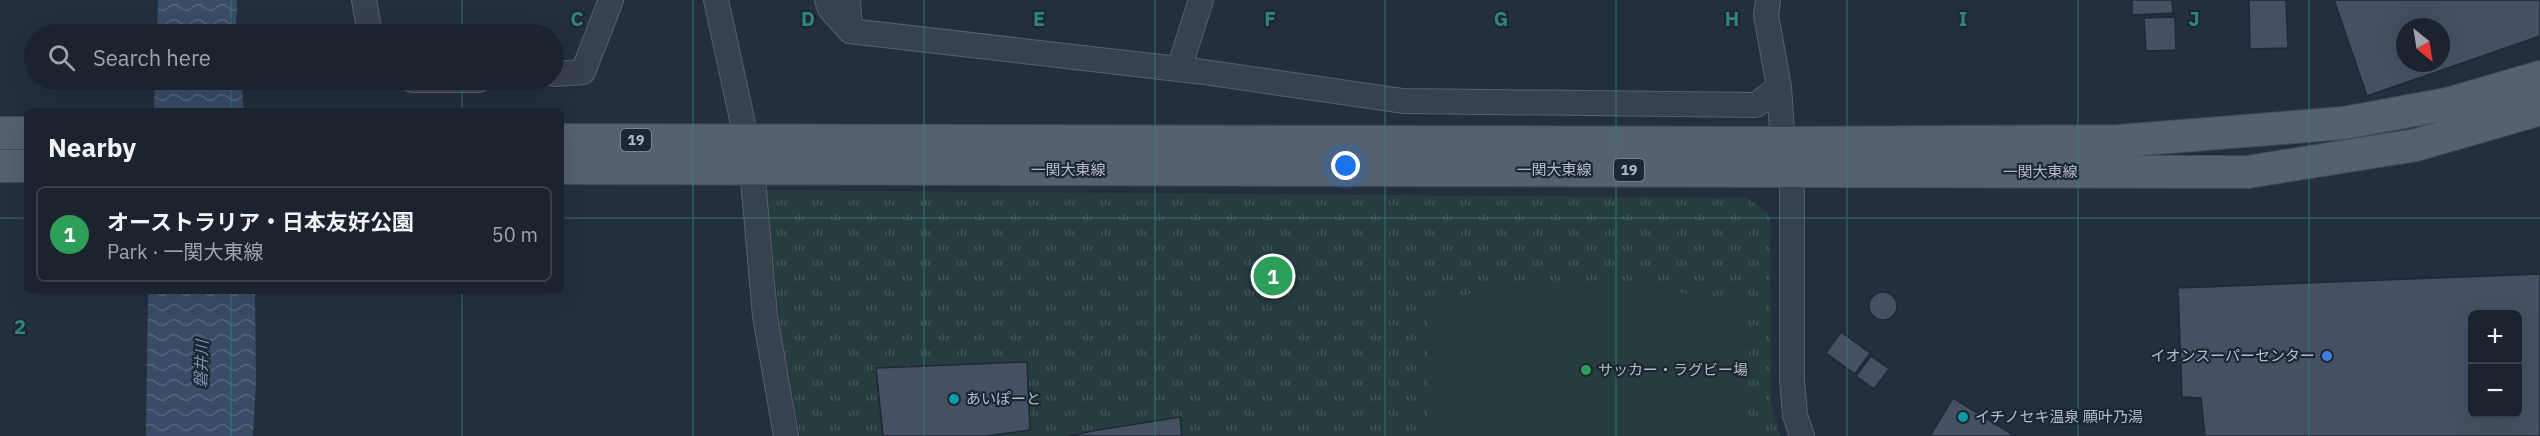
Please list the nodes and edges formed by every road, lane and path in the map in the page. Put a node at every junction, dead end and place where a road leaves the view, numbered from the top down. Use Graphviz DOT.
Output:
graph roads {
  1 [pos="364,0"];
  2 [pos="611,0"];
  3 [pos="716,0"];
  4 [pos="827,0"];
  5 [pos="848,0"];
  6 [pos="1201,0"];
  7 [pos="1768,0"];
  8 [pos="368,24"];
  9 [pos="850,31"];
  10 [pos="1179,69"];
  11 [pos="564,73"];
  12 [pos="2540,77"];
  13 [pos="1779,87"];
  14 [pos="2540,109"];
  15 [pos="0,133"];
  16 [pos="24,133"];
  17 [pos="564,140"];
  18 [pos="711,155"];
  19 [pos="749,155"];
  20 [pos="1787,157"];
  21 [pos="0,166"];
  22 [pos="24,166"];
  23 [pos="564,168"];
  24 [pos="786,436"];
  25 [pos="1802,436"];
  1 -- 8 [label="street"];
  2 -- 11 [label="street"];
  3 -- 19 [label="street"];
  4 -- 9 [label="street"];
  5 -- 9 [label="street"];
  6 -- 10 [label="street"];
  7 -- 13 [label="street"];
  9 -- 10 [label="street"];
  10 -- 13 [label="street"];
  12 -- 20 [label="main road, 一関大東線 / 19"];
  13 -- 20 [label="street"];
  14 -- 20 [label="main road, 一関大東線 / 19"];
  15 -- 16 [label="main road"];
  17 -- 18 [label="main road, 一関大東線 / 19"];
  18 -- 19 [label="main road, 一関大東線 / 19"];
  18 -- 23 [label="main road, 一関大東線 / 19"];
  19 -- 20 [label="main road, 一関大東線 / 19"];
  19 -- 24 [label="street"];
  20 -- 25 [label="street"];
  21 -- 22 [label="main road"];
}
